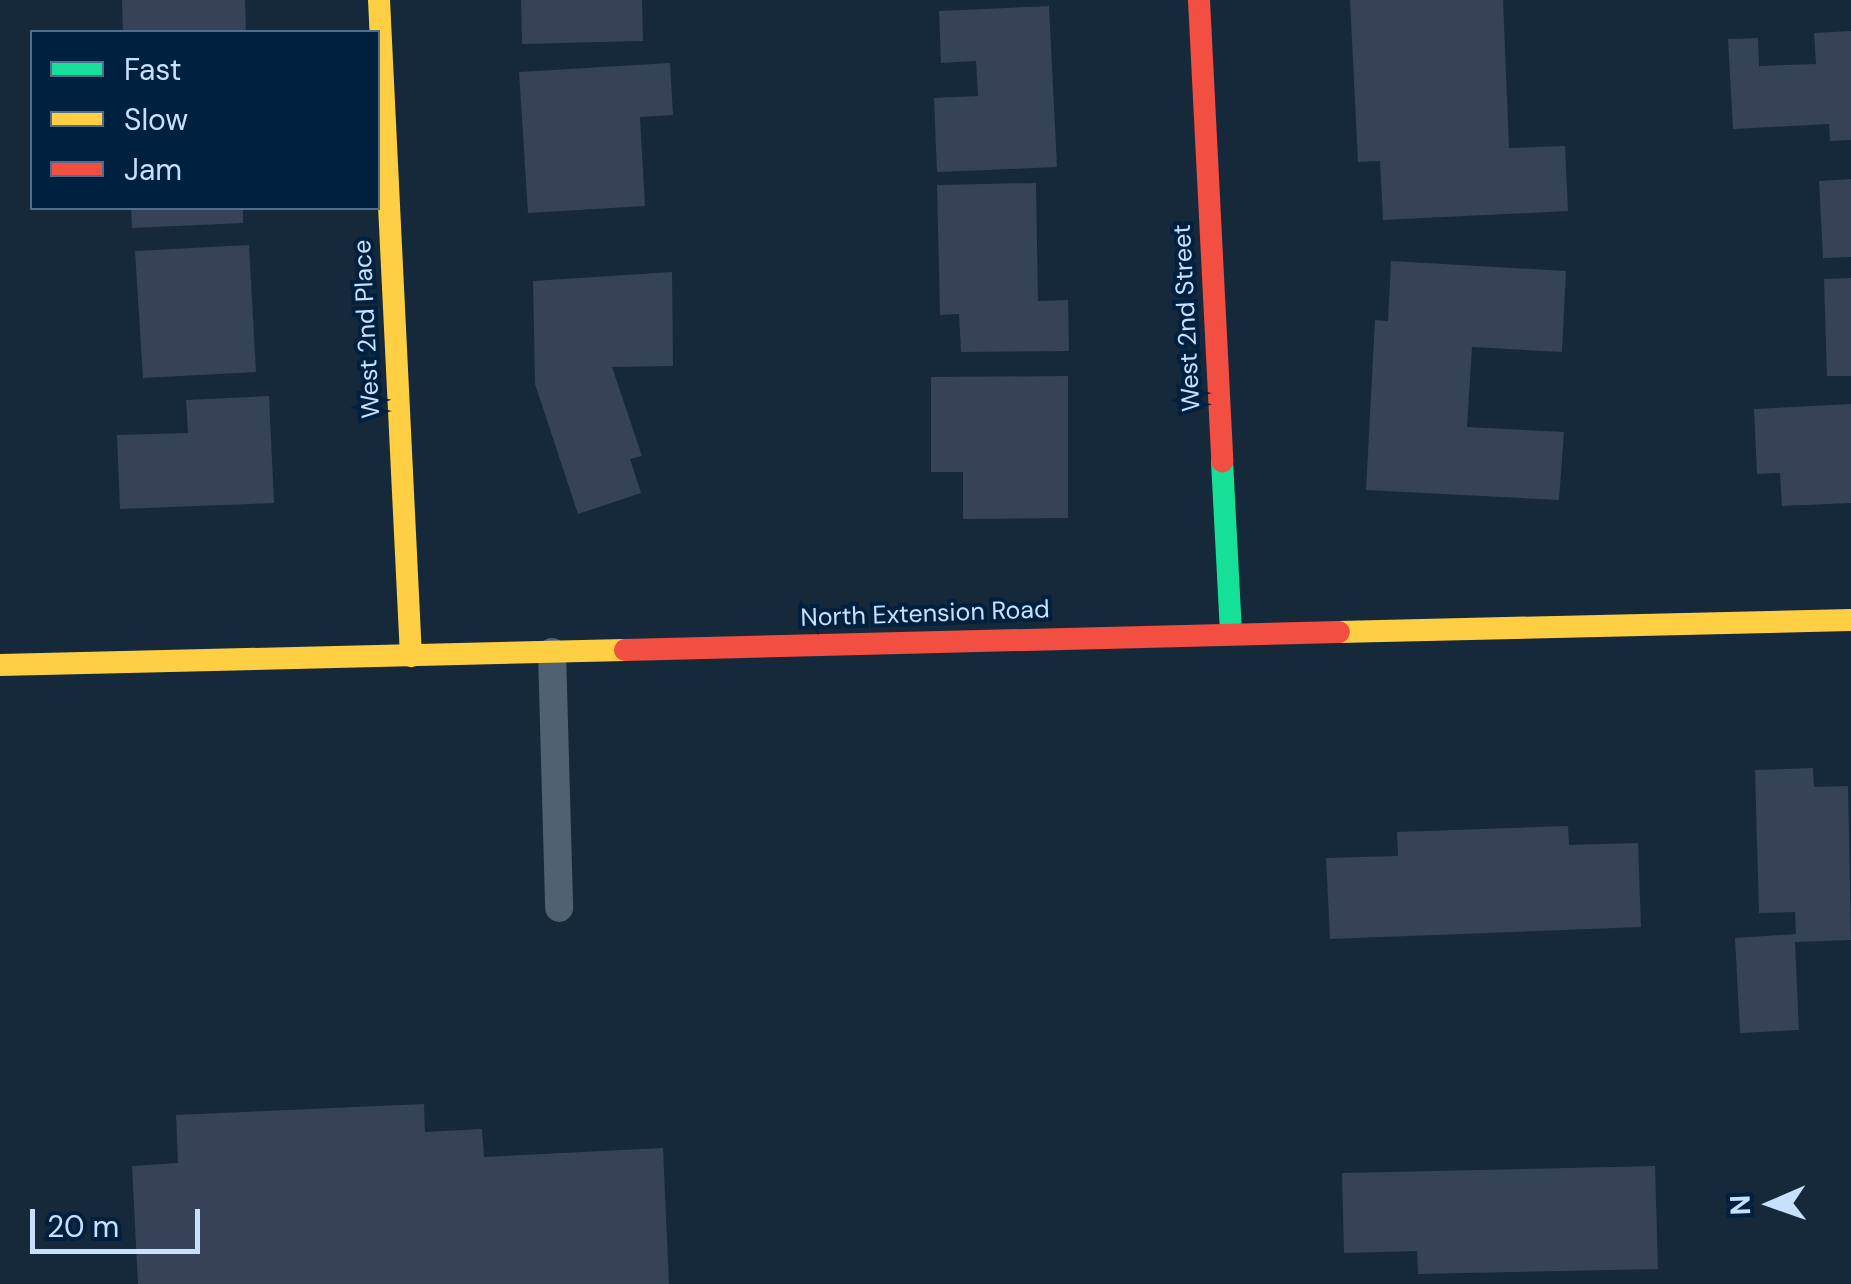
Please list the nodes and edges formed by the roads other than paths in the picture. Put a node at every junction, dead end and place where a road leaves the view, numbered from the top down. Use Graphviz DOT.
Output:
graph roads {
  1 [pos="378,0"];
  2 [pos="1199,0"];
  3 [pos="380,30"];
  4 [pos="380,40"];
  5 [pos="1851,620"];
  6 [pos="1231,633"];
  7 [pos="552,652"];
  8 [pos="411,656"];
  9 [pos="0,665"];
  10 [pos="559,908"];
  1 -- 3 [label="street, West 2nd Place"];
  2 -- 6 [label="street, West 2nd Street"];
  4 -- 8 [label="street, West 2nd Place"];
  5 -- 6 [label="street, North Extension Road"];
  6 -- 7 [label="street, North Extension Road"];
  7 -- 8 [label="street, North Extension Road"];
  7 -- 10 [label="lane"];
  8 -- 9 [label="street, North Extension Road"];
}
